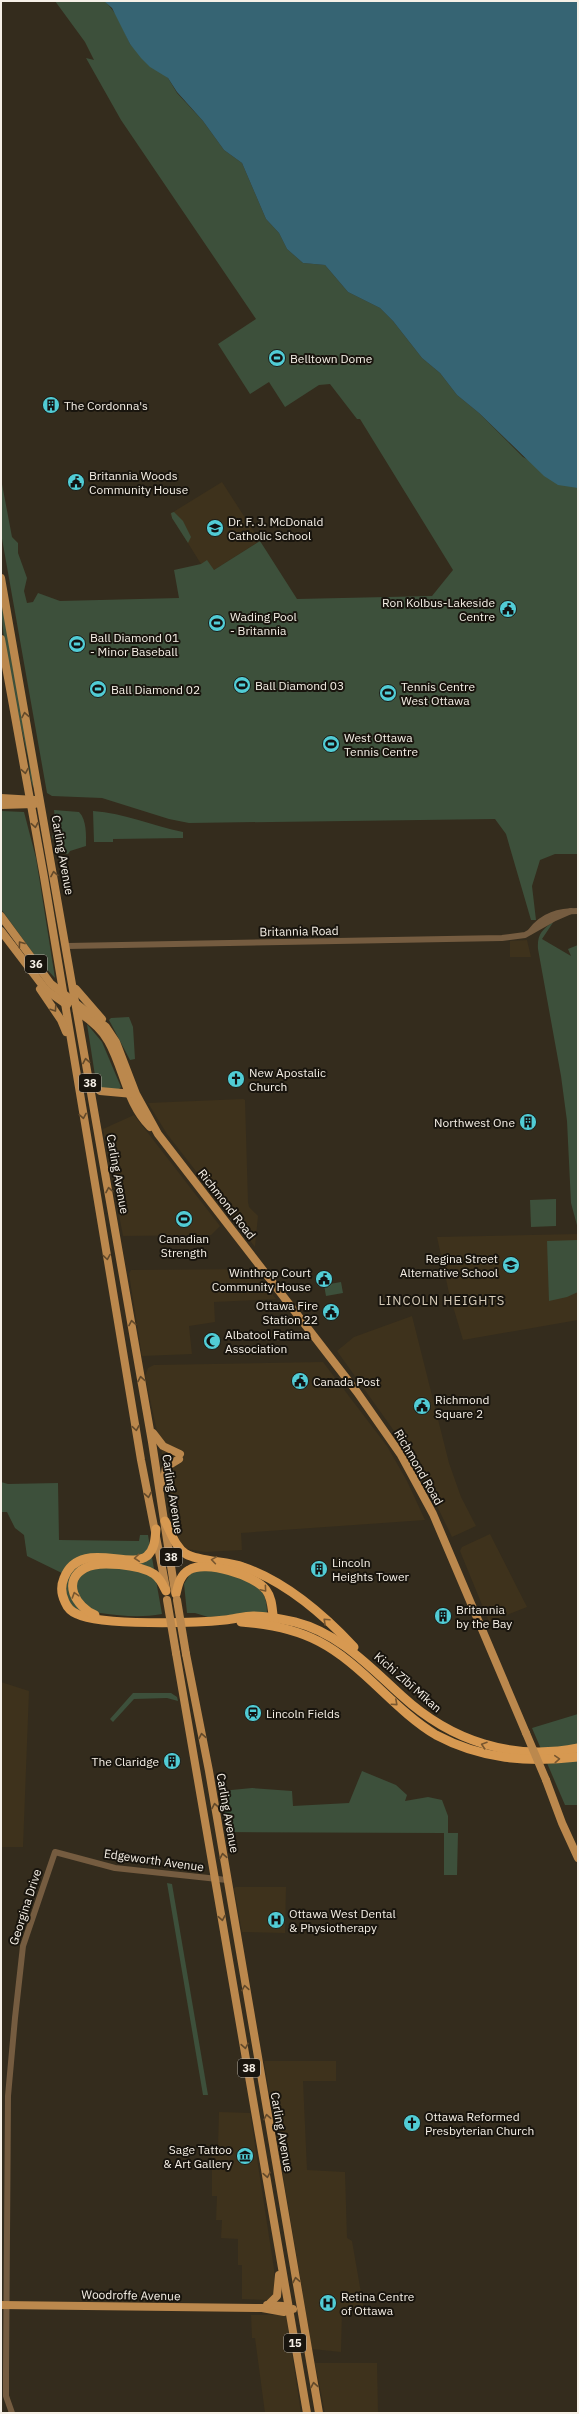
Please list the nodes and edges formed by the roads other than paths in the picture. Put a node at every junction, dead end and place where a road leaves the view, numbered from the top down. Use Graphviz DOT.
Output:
graph roads {
  1 [pos="1,578"];
  2 [pos="1,639"];
  3 [pos="1,798"];
  4 [pos="30,802"];
  5 [pos="42,802"];
  6 [pos="1,806"];
  7 [pos="575,911"];
  8 [pos="1,916"];
  9 [pos="6,933"];
  10 [pos="67,946"];
  11 [pos="25,964"];
  12 [pos="72,978"];
  13 [pos="64,996"];
  14 [pos="65,1004"];
  15 [pos="77,1008"];
  16 [pos="106,1026"];
  17 [pos="74,1064"];
  18 [pos="90,1080"];
  19 [pos="108,1093"];
  20 [pos="132,1094"];
  21 [pos="95,1111"];
  22 [pos="150,1428"];
  23 [pos="162,1498"];
  24 [pos="165,1520"];
  25 [pos="156,1529"];
  26 [pos="167,1595"];
  27 [pos="176,1597"];
  28 [pos="103,1619"];
  29 [pos="274,1621"];
  30 [pos="363,1659"];
  31 [pos="578,1748"];
  32 [pos="578,1757"];
  33 [pos="55,1852"];
  34 [pos="578,1858"];
  35 [pos="215,1880"];
  36 [pos="227,1880"];
  37 [pos="279,2257"];
  38 [pos="4,2306"];
  39 [pos="265,2306"];
  40 [pos="301,2308"];
  41 [pos="290,2309"];
  42 [pos="12,2413"];
  43 [pos="307,2413"];
  44 [pos="319,2413"];
  5 -- 1 [label="main road, Carling Avenue / 38, one-way"];
  2 -- 4 [label="main road, Carling Avenue / 38, one-way"];
  3 -- 4 [label="main road"];
  4 -- 5 [label="main road"];
  4 -- 6 [label="main road"];
  4 -- 13 [label="main road, Carling Avenue / 38, one-way"];
  10 -- 5 [label="main road, Carling Avenue / 38, one-way"];
  7 -- 10 [label="street, Britannia Road"];
  8 -- 9 [label="main road, Richmond Road / 36"];
  9 -- 11 [label="main road, Richmond Road / 36"];
  13 -- 9 [label="main road, Richmond Road / 36, one-way"];
  10 -- 12 [label="main road, Carling Avenue / 38"];
  11 -- 14 [label="main road, Richmond Road / 36"];
  11 -- 17 [label="main road, one-way"];
  12 -- 15 [label="main road, Carling Avenue / 38"];
  12 -- 16 [label="main road"];
  13 -- 14 [label="main road, Carling Avenue / 38"];
  13 -- 15 [label="main road, Richmond Road / 36"];
  14 -- 15 [label="main road, Richmond Road / 36"];
  14 -- 17 [label="main road, Carling Avenue / 38"];
  15 -- 16 [label="main road, Richmond Road / 36"];
  18 -- 15 [label="main road, Carling Avenue / 38, one-way"];
  15 -- 20 [label="main road, Richmond Road / 36"];
  16 -- 20 [label="main road, Richmond Road / 36"];
  17 -- 25 [label="main road, Carling Avenue / 38, one-way"];
  18 -- 19 [label="main road"];
  18 -- 21 [label="main road, Carling Avenue / 38"];
  19 -- 20 [label="main road"];
  19 -- 21 [label="main road"];
  20 -- 34 [label="main road, Richmond Road / 36, bridge"];
  22 -- 21 [label="main road, Carling Avenue / 38, one-way"];
  22 -- 23 [label="main road, Carling Avenue / 38"];
  22 -- 23 [label="main road"];
  23 -- 24 [label="main road, Carling Avenue / 38"];
  24 -- 27 [label="main road, Carling Avenue / 38"];
  30 -- 24 [label="highway, one-way"];
  25 -- 26 [label="main road, Carling Avenue / 38"];
  25 -- 28 [label="highway, Kichi Zībī Mīkan, one-way"];
  28 -- 26 [label="highway, one-way"];
  26 -- 35 [label="main road, Carling Avenue / 38, bridge"];
  27 -- 29 [label="highway, one-way"];
  36 -- 27 [label="main road, Carling Avenue / 38, one-way, bridge"];
  28 -- 29 [label="highway, Kichi Zībī Mīkan"];
  29 -- 30 [label="highway, Kichi Zībī Mīkan"];
  29 -- 32 [label="highway, Kichi Zībī Mīkan, one-way"];
  31 -- 30 [label="highway, Kichi Zībī Mīkan, one-way"];
  33 -- 35 [label="street, Edgeworth Avenue"];
  33 -- 38 [label="street, Georgina Drive"];
  35 -- 36 [label="street, Edgeworth Avenue"];
  35 -- 37 [label="main road, Carling Avenue / 38, one-way"];
  40 -- 36 [label="main road, Carling Avenue / 38, one-way"];
  37 -- 39 [label="main road"];
  37 -- 41 [label="main road, Carling Avenue / 38"];
  38 -- 39 [label="main road, Woodroffe Avenue"];
  38 -- 42 [label="street, Georgina Drive"];
  39 -- 41 [label="main road, Woodroffe Avenue"];
  40 -- 41 [label="main road, Woodroffe Avenue"];
  44 -- 40 [label="main road, Carling Avenue / 15, one-way"];
  41 -- 43 [label="main road, Carling Avenue / 15"];
}
